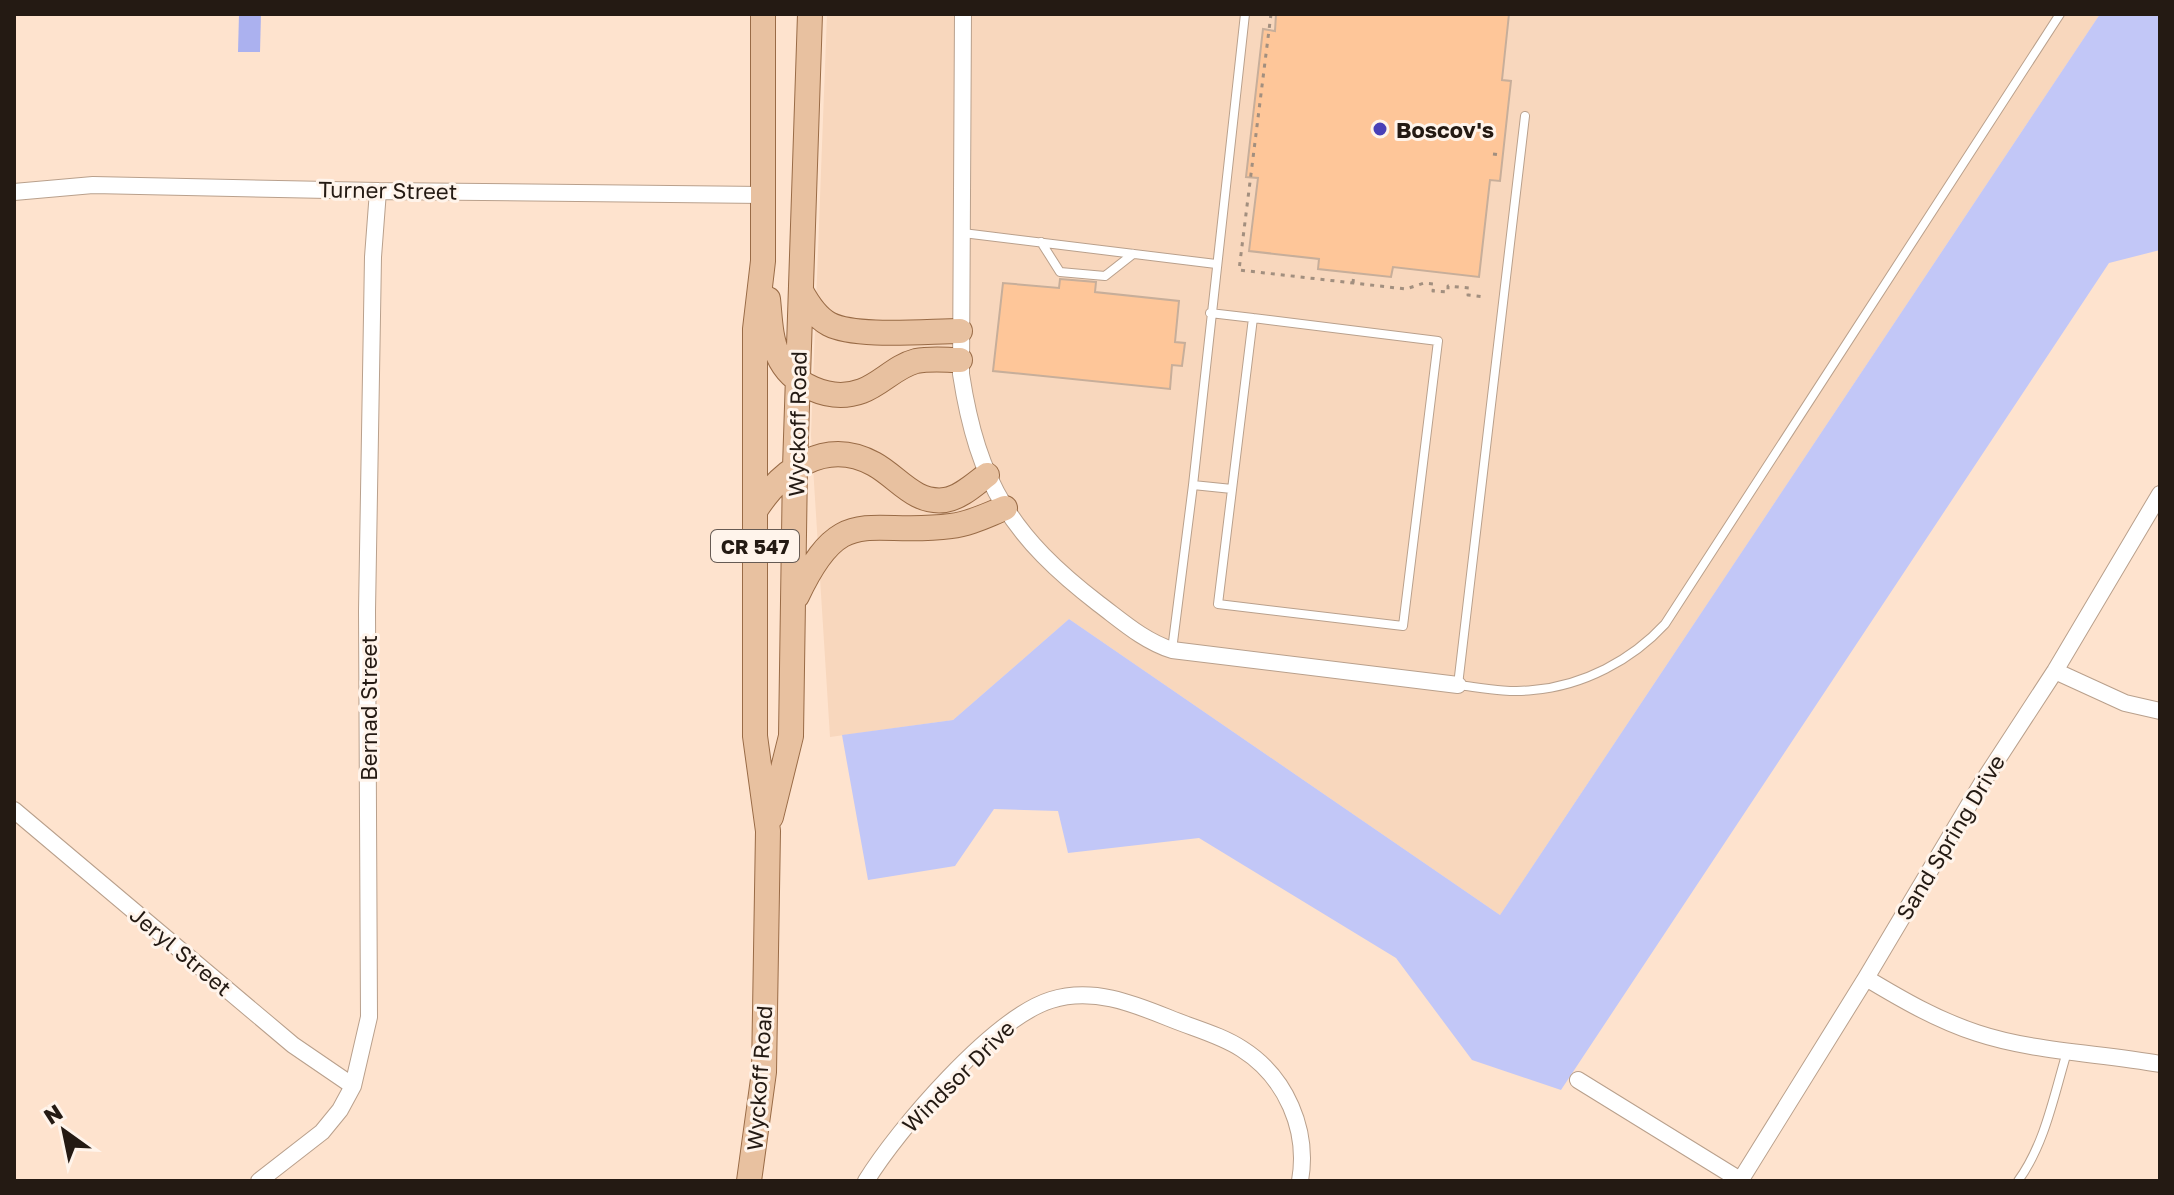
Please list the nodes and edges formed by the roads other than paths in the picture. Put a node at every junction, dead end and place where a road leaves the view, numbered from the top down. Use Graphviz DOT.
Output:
graph roads {
  1 [pos="763,14"];
  2 [pos="810,14"];
  3 [pos="963,14"];
  4 [pos="1245,14"];
  5 [pos="2060,14"];
  6 [pos="1525,116"];
  7 [pos="378,191"];
  8 [pos="14,192"];
  9 [pos="763,195"];
  10 [pos="961,233"];
  11 [pos="1041,242"];
  12 [pos="1133,254"];
  13 [pos="763,261"];
  14 [pos="1216,264"];
  15 [pos="801,291"];
  16 [pos="1210,313"];
  17 [pos="1253,318"];
  18 [pos="960,331"];
  19 [pos="960,360"];
  20 [pos="798,379"];
  21 [pos="795,467"];
  22 [pos="987,475"];
  23 [pos="1193,485"];
  24 [pos="1232,489"];
  25 [pos="2160,494"];
  26 [pos="1005,508"];
  27 [pos="755,511"];
  28 [pos="794,602"];
  29 [pos="1172,650"];
  30 [pos="2055,671"];
  31 [pos="1458,685"];
  32 [pos="2160,711"];
  33 [pos="14,810"];
  34 [pos="768,831"];
  35 [pos="1866,978"];
  36 [pos="2067,1052"];
  37 [pos="2160,1064"];
  38 [pos="1578,1080"];
  39 [pos="353,1086"];
  40 [pos="1740,1180"];
  41 [pos="259,1181"];
  42 [pos="749,1181"];
  43 [pos="866,1181"];
  44 [pos="1300,1181"];
  45 [pos="2018,1181"];
  1 -- 9 [label="main road, Wyckoff Road / CR 547"];
  2 -- 15 [label="main road, Wyckoff Road / CR 547"];
  3 -- 10 [label="street"];
  4 -- 14 [label="lane"];
  5 -- 31 [label="lane"];
  6 -- 31 [label="lane"];
  7 -- 8 [label="street, Turner Street"];
  7 -- 9 [label="street, Turner Street"];
  7 -- 39 [label="street, Bernad Street"];
  9 -- 13 [label="main road, Wyckoff Road / CR 547"];
  10 -- 11 [label="lane"];
  10 -- 18 [label="street"];
  11 -- 12 [label="lane"];
  11 -- 12 [label="lane"];
  12 -- 14 [label="lane"];
  13 -- 20 [label="main road"];
  13 -- 27 [label="main road, Wyckoff Road / CR 547"];
  14 -- 16 [label="lane"];
  15 -- 18 [label="main road"];
  15 -- 20 [label="main road, Wyckoff Road / CR 547"];
  16 -- 17 [label="lane"];
  16 -- 23 [label="lane"];
  17 -- 24 [label="lane"];
  17 -- 24 [label="lane"];
  18 -- 19 [label="street"];
  19 -- 20 [label="main road"];
  19 -- 22 [label="street"];
  20 -- 21 [label="main road, Wyckoff Road / CR 547"];
  21 -- 22 [label="main road"];
  21 -- 27 [label="main road"];
  21 -- 28 [label="main road, Wyckoff Road / CR 547"];
  22 -- 26 [label="street"];
  23 -- 24 [label="lane"];
  23 -- 29 [label="lane"];
  25 -- 30 [label="street, Sand Spring Drive"];
  26 -- 28 [label="main road"];
  26 -- 29 [label="street"];
  27 -- 34 [label="main road, Wyckoff Road / CR 547"];
  28 -- 34 [label="main road, Wyckoff Road / CR 547"];
  29 -- 31 [label="street"];
  30 -- 32 [label="street"];
  30 -- 35 [label="street, Sand Spring Drive"];
  33 -- 39 [label="street, Jeryl Street"];
  34 -- 42 [label="main road, Wyckoff Road / CR 547"];
  35 -- 36 [label="street"];
  35 -- 40 [label="street, Sand Spring Drive"];
  36 -- 37 [label="street"];
  36 -- 45 [label="lane"];
  38 -- 40 [label="street"];
  39 -- 41 [label="street, Bernad Street"];
  43 -- 44 [label="street, Windsor Drive"];
}
